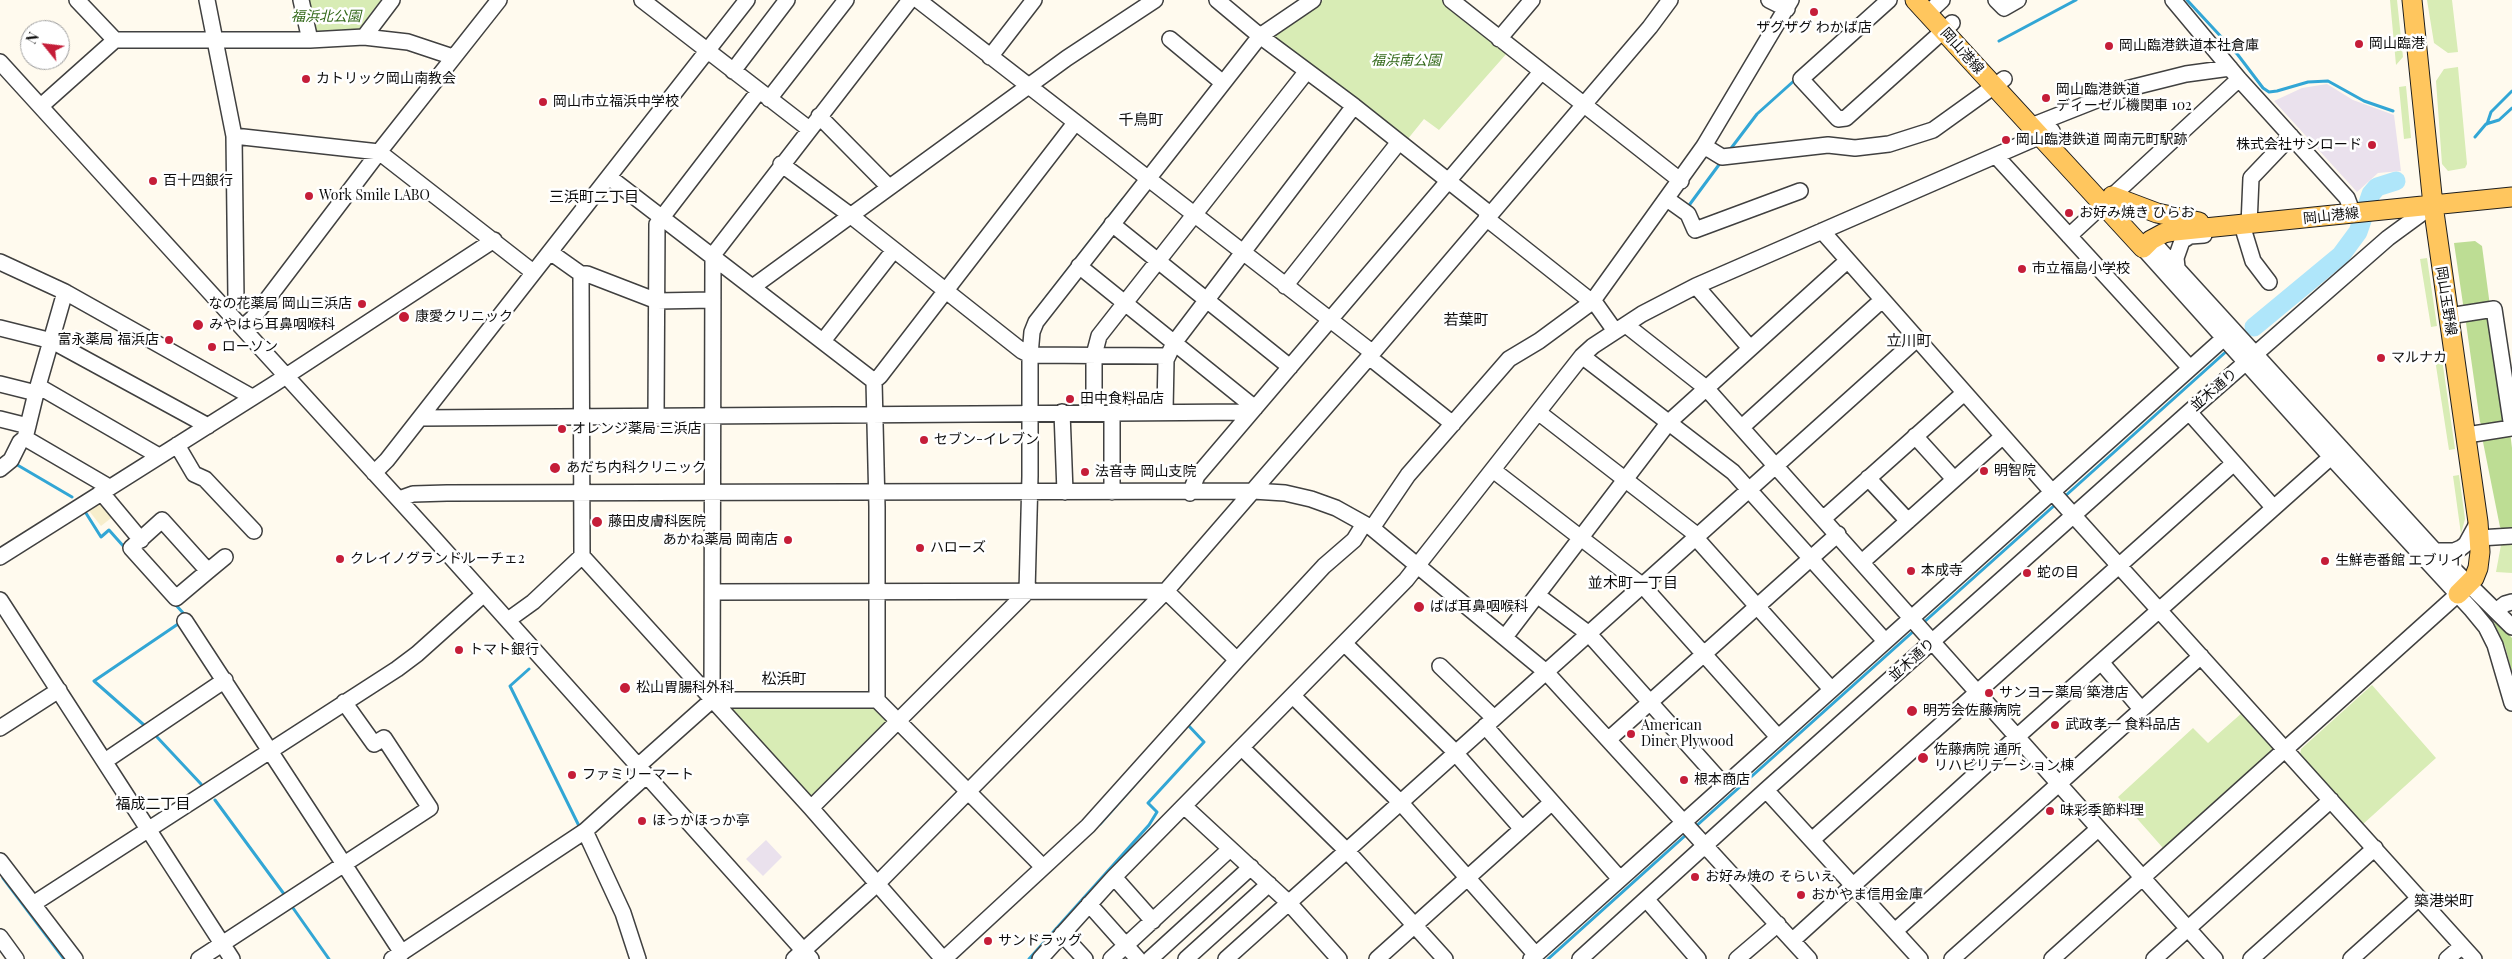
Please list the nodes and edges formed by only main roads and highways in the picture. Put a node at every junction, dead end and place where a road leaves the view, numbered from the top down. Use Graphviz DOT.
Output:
graph roads {
  1 [pos="2412,0"];
  2 [pos="1930,4"];
  3 [pos="2512,198"];
  4 [pos="2107,200"];
  5 [pos="2433,205"];
  6 [pos="2240,226"];
  7 [pos="2463,589"];
  1 -- 5 [label="main road, 岡山玉野線"];
  2 -- 4 [label="main road, 岡山港線"];
  3 -- 5 [label="main road, 岡山港線"];
  4 -- 6 [label="main road"];
  4 -- 6 [label="main road, 岡山港線"];
  5 -- 6 [label="main road, 岡山港線"];
  5 -- 7 [label="main road, 岡山玉野線"];
}
